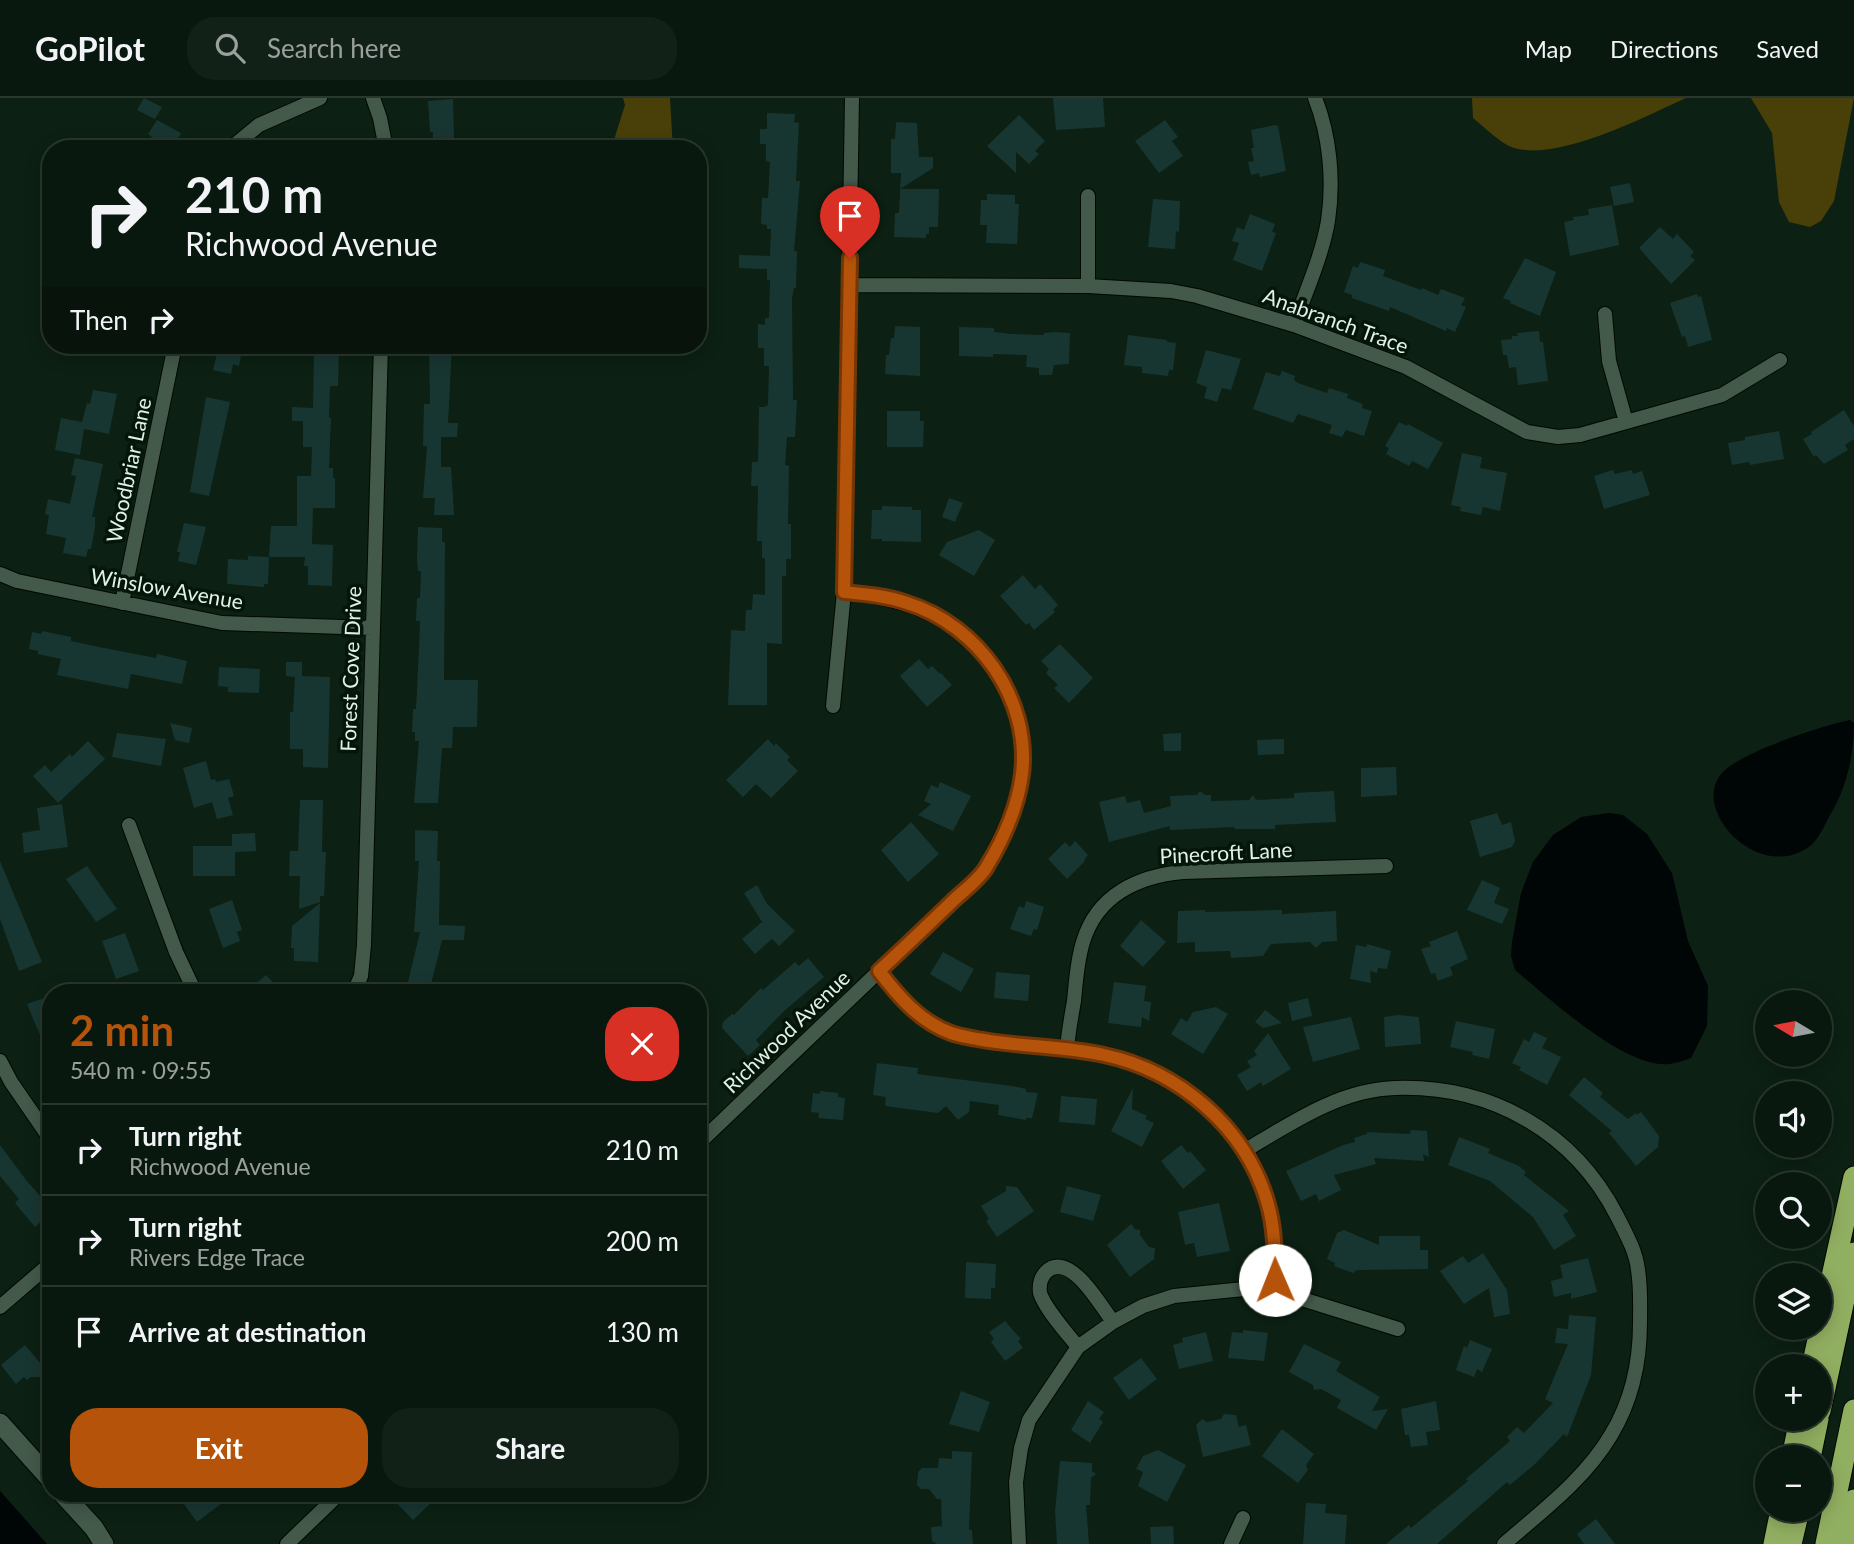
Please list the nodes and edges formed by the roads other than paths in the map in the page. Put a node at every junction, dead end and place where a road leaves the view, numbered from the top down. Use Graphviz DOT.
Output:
graph roads {
  1 [pos="320,98"];
  2 [pos="373,98"];
  3 [pos="852,98"];
  4 [pos="1315,98"];
  5 [pos="241,140"];
  6 [pos="384,140"];
  7 [pos="1088,196"];
  8 [pos="849,285"];
  9 [pos="1088,286"];
  10 [pos="1605,314"];
  11 [pos="1294,325"];
  12 [pos="173,354"];
  13 [pos="382,354"];
  14 [pos="1780,360"];
  15 [pos="1626,422"];
  16 [pos="0,575"];
  17 [pos="844,592"];
  18 [pos="122,603"];
  19 [pos="372,628"];
  20 [pos="833,706"];
  21 [pos="129,825"];
  22 [pos="1386,866"];
  23 [pos="879,971"];
  24 [pos="191,984"];
  25 [pos="357,984"];
  26 [pos="1067,1050"];
  27 [pos="0,1060"];
  28 [pos="42,1128"];
  29 [pos="707,1135"];
  30 [pos="1246,1150"];
  31 [pos="1854,1177"];
  32 [pos="1854,1253"];
  33 [pos="42,1271"];
  34 [pos="1273,1293"];
  35 [pos="0,1307"];
  36 [pos="1113,1322"];
  37 [pos="1398,1329"];
  38 [pos="1078,1347"];
  39 [pos="1815,1354"];
  40 [pos="1832,1355"];
  41 [pos="1854,1410"];
  42 [pos="0,1423"];
  43 [pos="42,1470"];
  44 [pos="1854,1500"];
  45 [pos="70,1502"];
  46 [pos="331,1502"];
  47 [pos="1242,1518"];
  48 [pos="1779,1522"];
  49 [pos="1796,1522"];
  50 [pos="104,1544"];
  51 [pos="287,1544"];
  52 [pos="1019,1544"];
  53 [pos="1231,1544"];
  54 [pos="1504,1544"];
  55 [pos="1774,1544"];
  56 [pos="1791,1544"];
  57 [pos="1826,1544"];
  58 [pos="1845,1544"];
  1 -- 5 [label="street"];
  2 -- 6 [label="street"];
  3 -- 8 [label="street"];
  4 -- 11 [label="street"];
  7 -- 9 [label="street"];
  8 -- 9 [label="street, Anabranch Trace"];
  8 -- 17 [label="street"];
  9 -- 11 [label="street, Anabranch Trace"];
  10 -- 15 [label="street"];
  11 -- 15 [label="street, Anabranch Trace"];
  12 -- 18 [label="street, Woodbriar Lane"];
  13 -- 19 [label="street, Forest Cove Drive"];
  14 -- 15 [label="street, Anabranch Trace"];
  16 -- 18 [label="street, Winslow Avenue"];
  17 -- 20 [label="street"];
  17 -- 23 [label="street, Richwood Avenue"];
  18 -- 19 [label="street, Winslow Avenue"];
  19 -- 25 [label="street, Forest Cove Drive"];
  21 -- 24 [label="street"];
  22 -- 26 [label="street, Pinecroft Lane"];
  23 -- 26 [label="street"];
  23 -- 29 [label="street, Richwood Avenue"];
  26 -- 30 [label="street"];
  27 -- 28 [label="street"];
  30 -- 34 [label="street"];
  30 -- 54 [label="street"];
  31 -- 39 [label="highway"];
  32 -- 40 [label="highway"];
  33 -- 35 [label="street"];
  34 -- 36 [label="street"];
  34 -- 37 [label="street"];
  36 -- 38 [label="street"];
  36 -- 38 [label="street"];
  38 -- 52 [label="street"];
  41 -- 57 [label="highway"];
  42 -- 43 [label="street"];
  44 -- 58 [label="highway"];
  45 -- 50 [label="street"];
  46 -- 51 [label="street"];
  47 -- 53 [label="street"];
  48 -- 55 [label="highway"];
  49 -- 56 [label="highway"];
}
